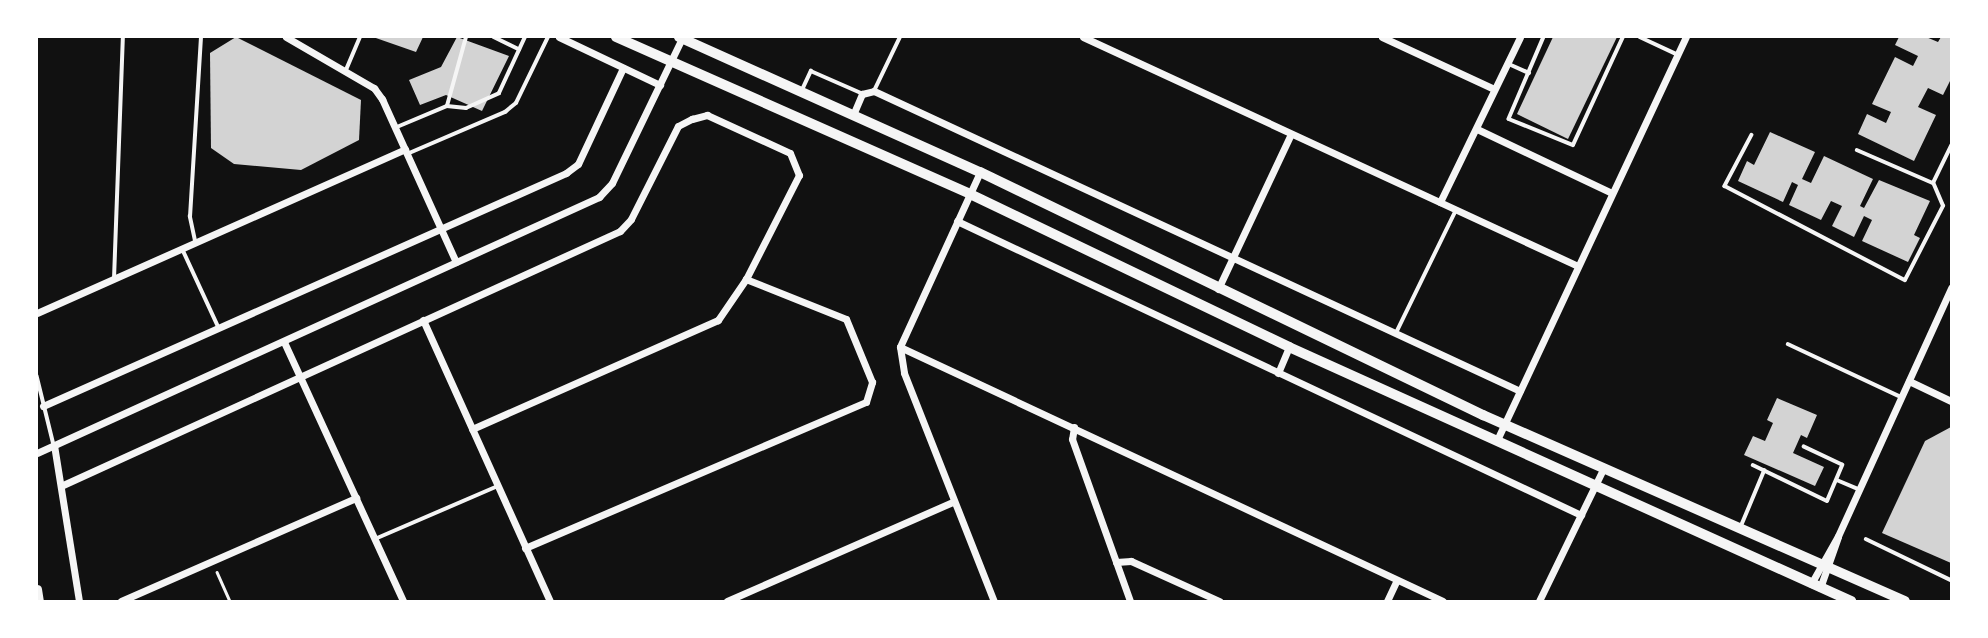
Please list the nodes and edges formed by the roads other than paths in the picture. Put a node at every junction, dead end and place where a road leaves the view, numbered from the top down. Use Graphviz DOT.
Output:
graph roads {
  1 [pos="123,37"];
  2 [pos="201,37"];
  3 [pos="360,37"];
  4 [pos="466,37"];
  5 [pos="494,37"];
  6 [pos="525,37"];
  7 [pos="548,37"];
  8 [pos="559,37"];
  9 [pos="616,37"];
  10 [pos="680,37"];
  11 [pos="900,37"];
  12 [pos="1083,37"];
  13 [pos="1382,37"];
  14 [pos="1520,37"];
  15 [pos="1544,37"];
  16 [pos="1623,37"];
  17 [pos="1640,37"];
  18 [pos="1686,37"];
  19 [pos="289,38"];
  20 [pos="519,49"];
  21 [pos="1677,55"];
  22 [pos="672,60"];
  23 [pos="1507,63"];
  24 [pos="623,68"];
  25 [pos="346,70"];
  26 [pos="1529,72"];
  27 [pos="660,85"];
  28 [pos="1494,89"];
  29 [pos="874,91"];
  30 [pos="801,92"];
  31 [pos="862,94"];
  32 [pos="447,106"];
  33 [pos="853,115"];
  34 [pos="395,127"];
  35 [pos="1477,129"];
  36 [pos="1292,134"];
  37 [pos="1752,135"];
  38 [pos="1951,146"];
  39 [pos="1857,150"];
  40 [pos="406,151"];
  41 [pos="980,172"];
  42 [pos="1933,183"];
  43 [pos="970,194"];
  44 [pos="1612,194"];
  45 [pos="1440,202"];
  46 [pos="1455,210"];
  47 [pos="957,221"];
  48 [pos="440,229"];
  49 [pos="195,243"];
  50 [pos="182,248"];
  51 [pos="1233,258"];
  52 [pos="456,262"];
  53 [pos="1578,267"];
  54 [pos="114,279"];
  55 [pos="746,279"];
  56 [pos="1951,288"];
  57 [pos="1218,289"];
  58 [pos="37,313"];
  59 [pos="424,320"];
  60 [pos="219,328"];
  61 [pos="1396,333"];
  62 [pos="284,342"];
  63 [pos="1788,344"];
  64 [pos="900,347"];
  65 [pos="1289,347"];
  66 [pos="1278,373"];
  67 [pos="37,376"];
  68 [pos="300,378"];
  69 [pos="1909,381"];
  70 [pos="1520,391"];
  71 [pos="1901,397"];
  72 [pos="1950,398"];
  73 [pos="43,406"];
  74 [pos="1505,424"];
  75 [pos="1074,427"];
  76 [pos="472,429"];
  77 [pos="1497,440"];
  78 [pos="54,445"];
  79 [pos="1804,447"];
  80 [pos="37,453"];
  81 [pos="1752,465"];
  82 [pos="1604,467"];
  83 [pos="1765,471"];
  84 [pos="1837,480"];
  85 [pos="63,485"];
  86 [pos="1595,485"];
  87 [pos="498,486"];
  88 [pos="1860,489"];
  89 [pos="356,498"];
  90 [pos="953,502"];
  91 [pos="1581,515"];
  92 [pos="1740,528"];
  93 [pos="1866,539"];
  94 [pos="375,540"];
  95 [pos="525,548"];
  96 [pos="1116,562"];
  97 [pos="1825,566"];
  98 [pos="1397,580"];
  99 [pos="1951,580"];
  100 [pos="1816,586"];
  101 [pos="37,589"];
  102 [pos="39,601"];
  103 [pos="79,601"];
  104 [pos="121,601"];
  105 [pos="403,601"];
  106 [pos="550,601"];
  107 [pos="727,601"];
  108 [pos="994,601"];
  109 [pos="1130,601"];
  110 [pos="1219,601"];
  111 [pos="1387,601"];
  112 [pos="1443,601"];
  113 [pos="1539,601"];
  114 [pos="1851,601"];
  115 [pos="1905,601"];
  1 -- 54 [label="lane"];
  2 -- 49 [label="lane"];
  3 -- 25 [label="lane"];
  4 -- 32 [label="lane"];
  5 -- 20 [label="lane"];
  6 -- 20 [label="lane"];
  7 -- 40 [label="lane"];
  8 -- 24 [label="street"];
  9 -- 22 [label="main road"];
  10 -- 22 [label="street"];
  10 -- 30 [label="main road"];
  11 -- 29 [label="lane"];
  12 -- 36 [label="street"];
  13 -- 28 [label="street"];
  14 -- 23 [label="street"];
  15 -- 26 [label="lane"];
  16 -- 26 [label="lane"];
  17 -- 21 [label="lane"];
  18 -- 21 [label="street"];
  19 -- 25 [label="street"];
  20 -- 32 [label="lane"];
  21 -- 44 [label="street"];
  22 -- 27 [label="street"];
  22 -- 43 [label="main road"];
  23 -- 26 [label="lane"];
  23 -- 28 [label="street"];
  24 -- 27 [label="street"];
  24 -- 48 [label="street"];
  25 -- 34 [label="street"];
  27 -- 52 [label="street"];
  28 -- 35 [label="street"];
  29 -- 31 [label="street"];
  29 -- 51 [label="street"];
  30 -- 31 [label="lane"];
  30 -- 33 [label="main road"];
  31 -- 33 [label="street"];
  32 -- 34 [label="lane"];
  33 -- 41 [label="main road"];
  34 -- 40 [label="street"];
  35 -- 44 [label="street"];
  35 -- 45 [label="street"];
  36 -- 45 [label="street"];
  36 -- 51 [label="street"];
  37 -- 42 [label="lane"];
  38 -- 42 [label="lane"];
  39 -- 42 [label="lane"];
  40 -- 48 [label="street"];
  40 -- 49 [label="street"];
  41 -- 43 [label="street"];
  41 -- 57 [label="main road"];
  43 -- 47 [label="street"];
  43 -- 65 [label="main road"];
  44 -- 53 [label="street"];
  45 -- 46 [label="street"];
  46 -- 53 [label="street"];
  46 -- 61 [label="lane"];
  47 -- 64 [label="street"];
  47 -- 66 [label="street"];
  48 -- 52 [label="street"];
  48 -- 60 [label="street"];
  49 -- 50 [label="street"];
  50 -- 54 [label="street"];
  50 -- 60 [label="lane"];
  51 -- 57 [label="street"];
  51 -- 61 [label="street"];
  52 -- 62 [label="street"];
  53 -- 70 [label="street"];
  54 -- 58 [label="street"];
  55 -- 59 [label="street"];
  55 -- 76 [label="street"];
  55 -- 95 [label="street"];
  56 -- 69 [label="street"];
  57 -- 74 [label="main road"];
  59 -- 68 [label="street"];
  59 -- 76 [label="street"];
  60 -- 73 [label="street"];
  61 -- 70 [label="street"];
  62 -- 68 [label="street"];
  62 -- 78 [label="street"];
  63 -- 71 [label="lane"];
  64 -- 75 [label="street"];
  64 -- 90 [label="street"];
  65 -- 66 [label="street"];
  65 -- 77 [label="main road"];
  66 -- 91 [label="street"];
  67 -- 73 [label="lane"];
  68 -- 85 [label="street"];
  68 -- 89 [label="street"];
  69 -- 71 [label="street"];
  69 -- 72 [label="street"];
  70 -- 74 [label="street"];
  71 -- 88 [label="street"];
  73 -- 78 [label="lane"];
  74 -- 77 [label="street"];
  74 -- 82 [label="main road"];
  75 -- 96 [label="street"];
  75 -- 98 [label="street"];
  76 -- 87 [label="street"];
  77 -- 86 [label="main road"];
  78 -- 80 [label="street"];
  78 -- 85 [label="street"];
  79 -- 84 [label="lane"];
  81 -- 83 [label="lane"];
  82 -- 86 [label="street"];
  82 -- 92 [label="main road"];
  83 -- 84 [label="lane"];
  83 -- 92 [label="lane"];
  84 -- 88 [label="lane"];
  85 -- 103 [label="street"];
  86 -- 91 [label="street"];
  86 -- 100 [label="main road"];
  87 -- 94 [label="lane"];
  87 -- 95 [label="street"];
  88 -- 97 [label="street"];
  89 -- 94 [label="street"];
  89 -- 104 [label="street"];
  90 -- 107 [label="street"];
  90 -- 108 [label="street"];
  91 -- 113 [label="street"];
  92 -- 97 [label="main road"];
  93 -- 99 [label="lane"];
  94 -- 105 [label="street"];
  95 -- 106 [label="street"];
  96 -- 109 [label="street"];
  96 -- 110 [label="street"];
  97 -- 100 [label="street"];
  97 -- 115 [label="main road"];
  98 -- 111 [label="street"];
  98 -- 112 [label="street"];
  100 -- 114 [label="main road"];
  101 -- 102 [label="street"];
}
